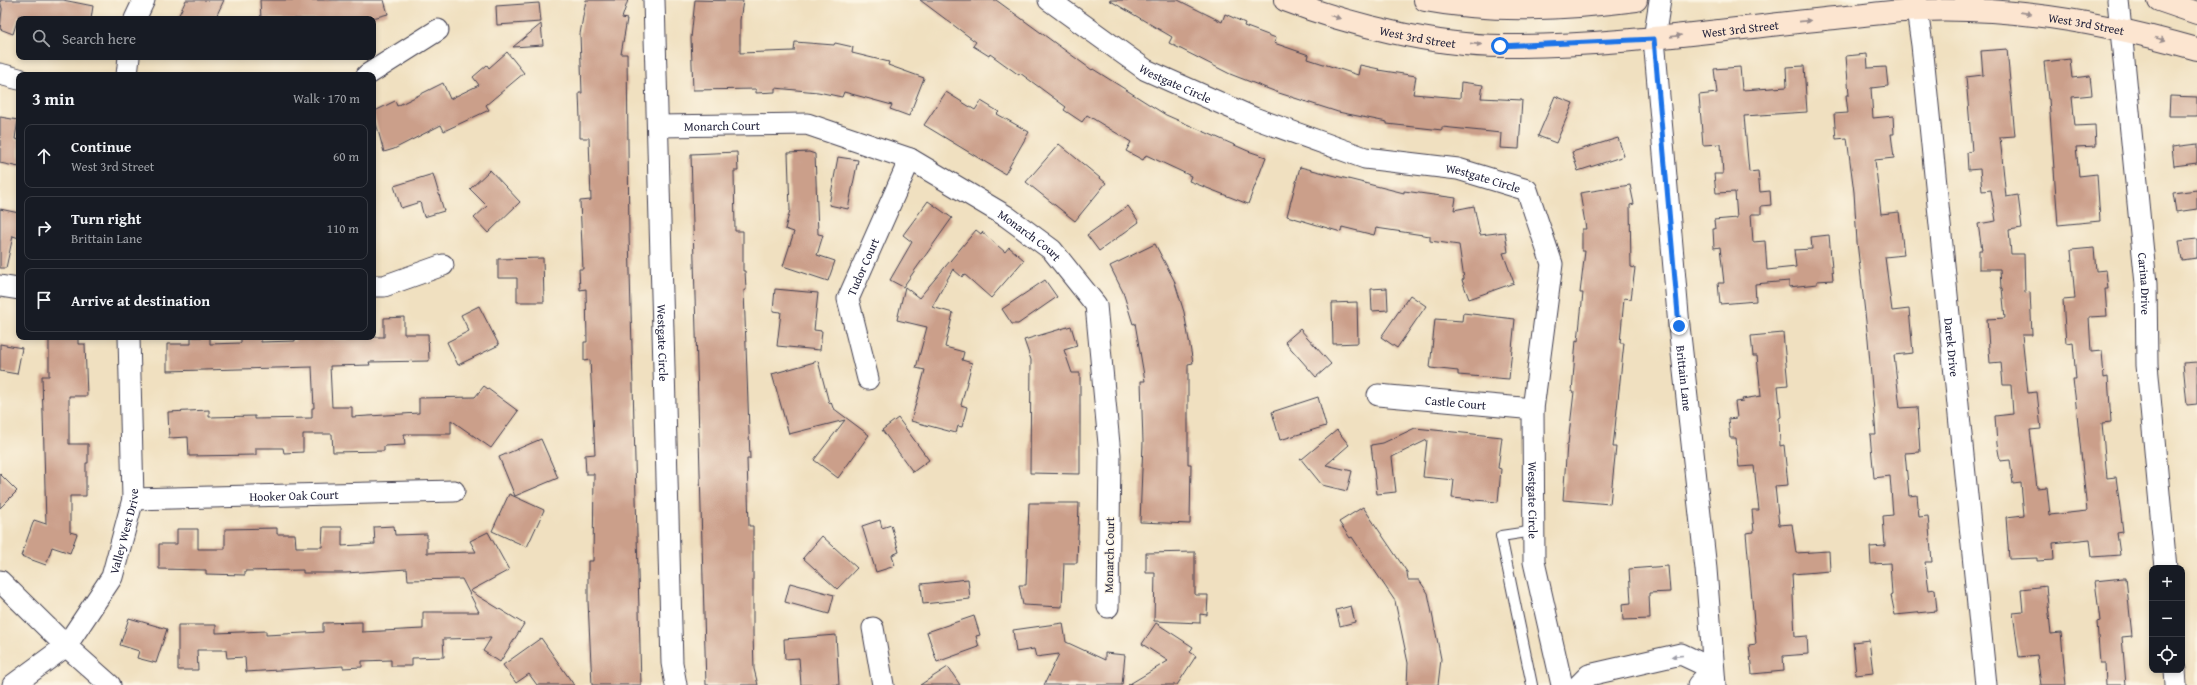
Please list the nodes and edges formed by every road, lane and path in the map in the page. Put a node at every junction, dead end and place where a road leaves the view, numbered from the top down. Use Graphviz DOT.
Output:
graph roads {
  1 [pos="144,0"];
  2 [pos="654,0"];
  3 [pos="1049,0"];
  4 [pos="1285,0"];
  5 [pos="1425,0"];
  6 [pos="1636,0"];
  7 [pos="1660,0"];
  8 [pos="2118,0"];
  9 [pos="2158,0"];
  10 [pos="1917,10"];
  11 [pos="2197,13"];
  12 [pos="136,16"];
  13 [pos="2122,29"];
  14 [pos="438,30"];
  15 [pos="1654,39"];
  16 [pos="2197,49"];
  17 [pos="128,60"];
  18 [pos="127,72"];
  19 [pos="371,72"];
  20 [pos="0,74"];
  21 [pos="16,77"];
  22 [pos="658,126"];
  23 [pos="910,158"];
  24 [pos="443,265"];
  25 [pos="0,286"];
  26 [pos="376,286"];
  27 [pos="16,289"];
  28 [pos="129,340"];
  29 [pos="868,379"];
  30 [pos="1378,395"];
  31 [pos="1533,409"];
  32 [pos="454,491"];
  33 [pos="133,499"];
  34 [pos="1534,531"];
  35 [pos="2166,565"];
  36 [pos="0,581"];
  37 [pos="1108,607"];
  38 [pos="873,628"];
  39 [pos="66,646"];
  40 [pos="2175,673"];
  41 [pos="1714,677"];
  42 [pos="12,685"];
  43 [pos="110,685"];
  44 [pos="676,685"];
  45 [pos="883,685"];
  46 [pos="1532,685"];
  47 [pos="1562,685"];
  48 [pos="1579,685"];
  49 [pos="1698,685"];
  50 [pos="1986,685"];
  51 [pos="2176,685"];
  1 -- 12 [label="street"];
  2 -- 22 [label="street, Westgate Circle"];
  3 -- 31 [label="street, Westgate Circle"];
  4 -- 15 [label="main road, West 3rd Street, one-way"];
  5 -- 6 [label="main road"];
  7 -- 15 [label="street, Brittain Lane"];
  8 -- 13 [label="street, Carina Drive"];
  9 -- 11 [label="main road"];
  10 -- 13 [label="main road, West 3rd Street, one-way"];
  15 -- 10 [label="main road, West 3rd Street, one-way"];
  10 -- 50 [label="street, Darek Drive"];
  13 -- 16 [label="main road, West 3rd Street, one-way"];
  13 -- 35 [label="street, Carina Drive"];
  14 -- 19 [label="street"];
  15 -- 41 [label="street, Brittain Lane"];
  17 -- 18 [label="street"];
  20 -- 21 [label="street"];
  22 -- 23 [label="street, Monarch Court"];
  22 -- 44 [label="street, Westgate Circle"];
  23 -- 29 [label="street, Tudor Court"];
  23 -- 37 [label="street, Monarch Court"];
  24 -- 26 [label="street"];
  25 -- 27 [label="street"];
  28 -- 33 [label="street, Valley West Drive"];
  30 -- 31 [label="street, Castle Court"];
  31 -- 34 [label="street, Westgate Circle"];
  32 -- 33 [label="street, Hooker Oak Court"];
  33 -- 39 [label="street, Valley West Drive"];
  34 -- 46 [label="lane"];
  34 -- 47 [label="street, Westgate Circle"];
  36 -- 39 [label="street"];
  38 -- 45 [label="street"];
  39 -- 42 [label="street, Valley West Drive"];
  39 -- 43 [label="street"];
  40 -- 51 [label="street"];
  41 -- 48 [label="street, one-way"];
  41 -- 49 [label="street"];
}
